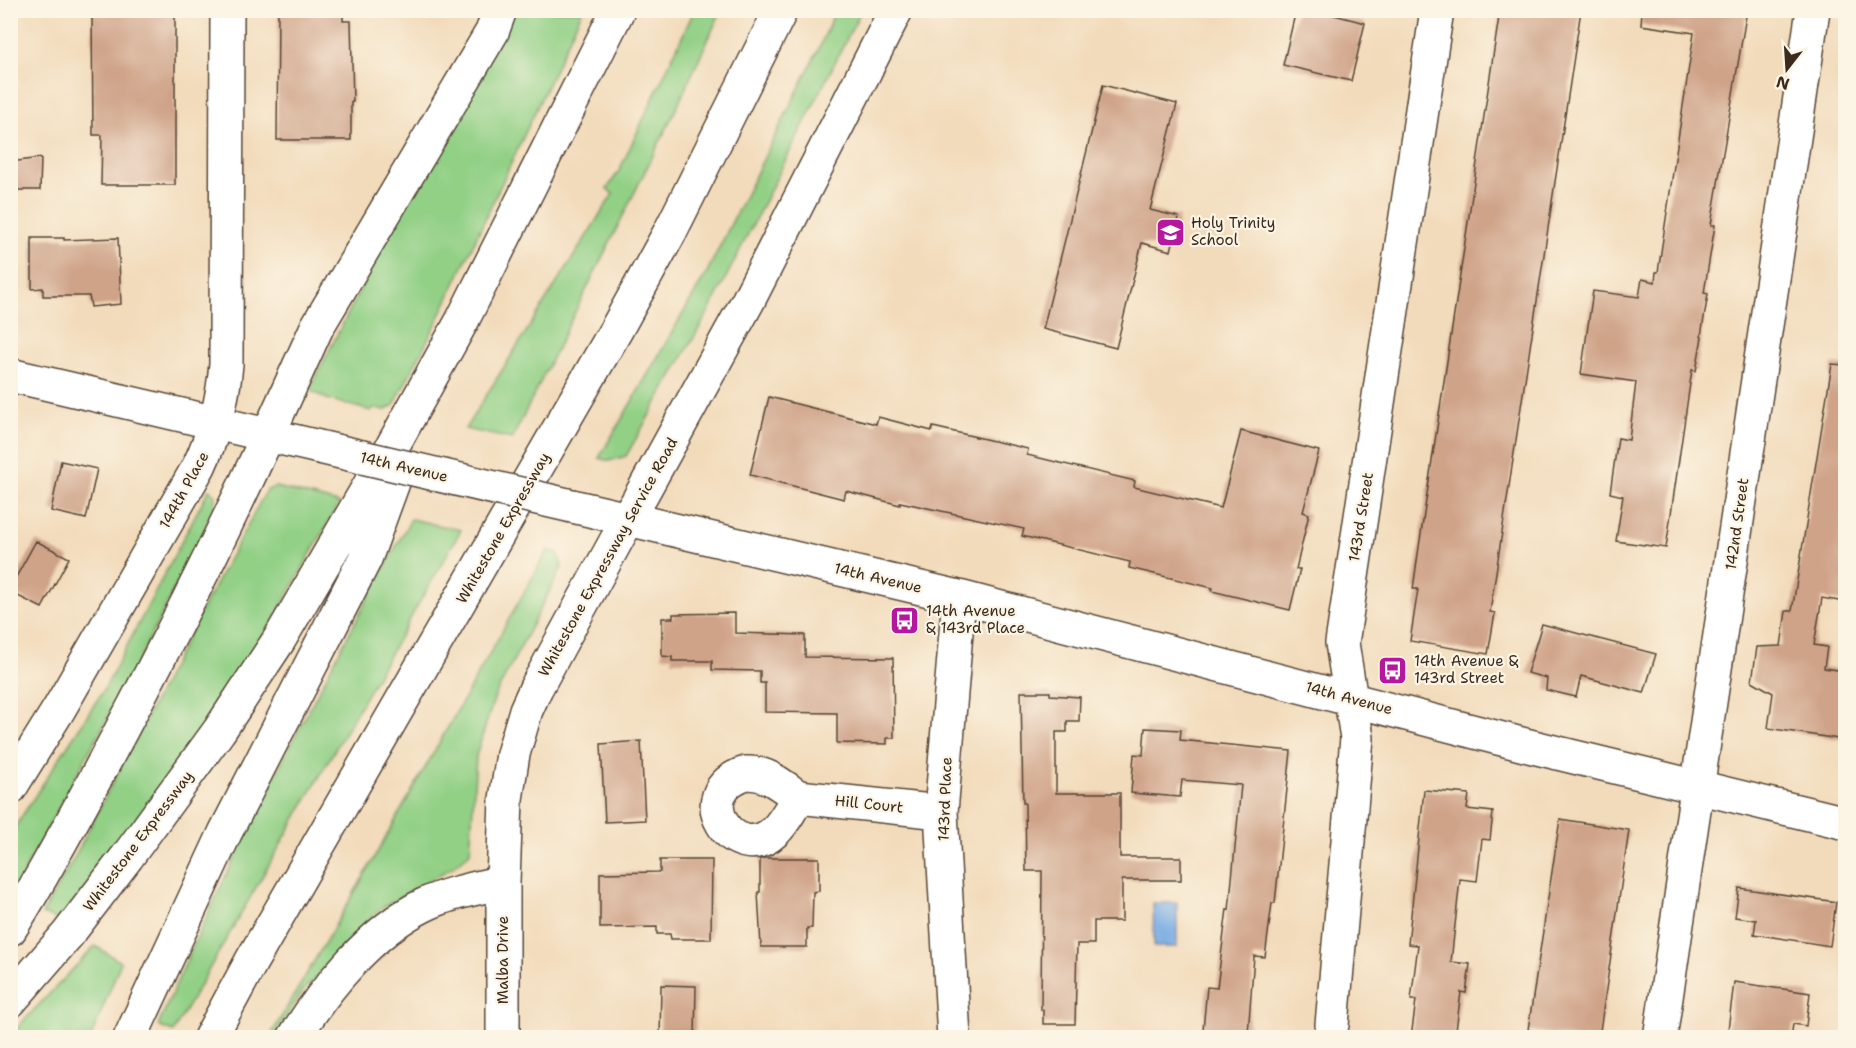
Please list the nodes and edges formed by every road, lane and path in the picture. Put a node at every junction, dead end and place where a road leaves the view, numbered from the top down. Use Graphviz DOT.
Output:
graph roads {
  1 [pos="227,10"];
  2 [pos="500,10"];
  3 [pos="618,10"];
  4 [pos="781,10"];
  5 [pos="896,10"];
  6 [pos="1437,10"];
  7 [pos="1813,10"];
  8 [pos="435,369"];
  9 [pos="10,375"];
  10 [pos="215,423"];
  11 [pos="268,435"];
  12 [pos="628,519"];
  13 [pos="958,597"];
  14 [pos="1350,698"];
  15 [pos="10,788"];
  16 [pos="1697,788"];
  17 [pos="798,797"];
  18 [pos="941,812"];
  19 [pos="1845,823"];
  20 [pos="503,882"];
  21 [pos="10,929"];
  22 [pos="251,962"];
  23 [pos="10,1000"];
  24 [pos="1332,1024"];
  25 [pos="130,1038"];
  26 [pos="204,1038"];
  27 [pos="210,1038"];
  28 [pos="294,1038"];
  29 [pos="503,1038"];
  30 [pos="954,1038"];
  31 [pos="1660,1038"];
  1 -- 10 [label="main road, 144th Place"];
  2 -- 11 [label="main road"];
  3 -- 8 [label="main road, Whitestone Expressway"];
  4 -- 22 [label="main road, Whitestone Expressway"];
  5 -- 12 [label="main road, Whitestone Expressway Service Road"];
  6 -- 14 [label="main road, 143rd Street"];
  7 -- 16 [label="main road, 142nd Street"];
  8 -- 23 [label="main road, Whitestone Expressway"];
  8 -- 25 [label="main road"];
  9 -- 10 [label="main road, 14th Avenue"];
  10 -- 11 [label="main road, 14th Avenue"];
  10 -- 15 [label="main road, 144th Place"];
  11 -- 12 [label="main road, 14th Avenue, bridge"];
  11 -- 21 [label="main road"];
  12 -- 13 [label="main road, 14th Avenue"];
  12 -- 20 [label="main road, Whitestone Expressway Service Road"];
  13 -- 14 [label="main road, 14th Avenue"];
  13 -- 18 [label="main road, 143rd Place"];
  14 -- 16 [label="main road, 14th Avenue"];
  14 -- 24 [label="main road, 143rd Street"];
  16 -- 19 [label="main road, 14th Avenue"];
  16 -- 31 [label="main road, 142nd Street"];
  17 -- 18 [label="main road, Hill Court"];
  18 -- 30 [label="main road, 143rd Place"];
  20 -- 28 [label="main road"];
  20 -- 29 [label="main road, Malba Drive"];
  22 -- 26 [label="main road"];
  22 -- 27 [label="main road, Whitestone Expressway"];
}
